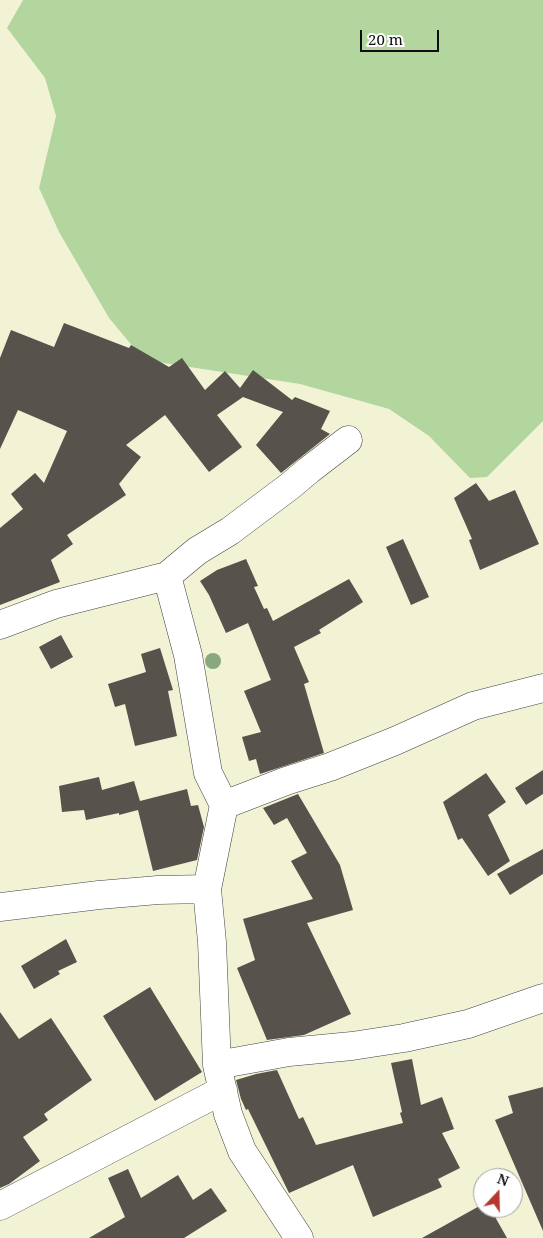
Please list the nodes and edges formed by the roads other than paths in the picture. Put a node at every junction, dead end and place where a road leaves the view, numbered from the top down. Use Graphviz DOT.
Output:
graph roads {
  1 [pos="348,440"];
  2 [pos="167,576"];
  3 [pos="0,625"];
  4 [pos="543,688"];
  5 [pos="224,805"];
  6 [pos="207,889"];
  7 [pos="0,908"];
  8 [pos="543,998"];
  9 [pos="220,1077"];
  10 [pos="0,1206"];
  11 [pos="299,1238"];
  1 -- 2 [label="street"];
  2 -- 3 [label="street"];
  2 -- 5 [label="street"];
  4 -- 5 [label="street"];
  5 -- 6 [label="street"];
  6 -- 7 [label="street"];
  6 -- 9 [label="street"];
  8 -- 9 [label="street"];
  9 -- 10 [label="street"];
  9 -- 11 [label="street"];
}
